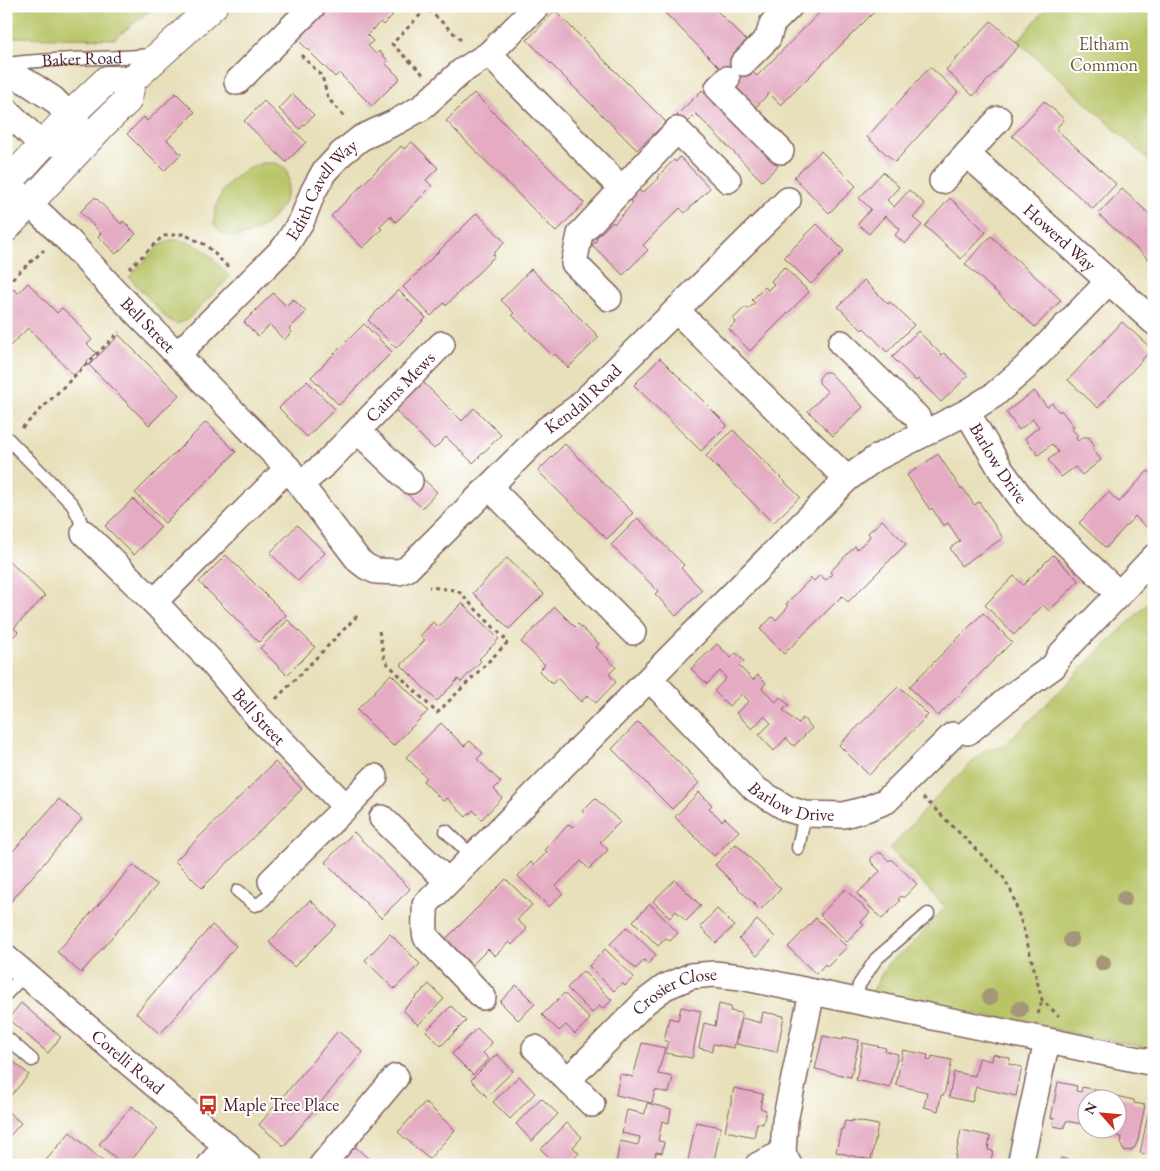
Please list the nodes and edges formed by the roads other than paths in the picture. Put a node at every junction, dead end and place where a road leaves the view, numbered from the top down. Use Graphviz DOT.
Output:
graph roads {
  1 [pos="213,6"];
  2 [pos="313,6"];
  3 [pos="536,8"];
  4 [pos="782,9"];
  5 [pos="158,55"];
  6 [pos="484,56"];
  7 [pos="6,64"];
  8 [pos="6,72"];
  9 [pos="132,80"];
  10 [pos="237,82"];
  11 [pos="6,110"];
  12 [pos="69,116"];
  13 [pos="999,119"];
  14 [pos="91,137"];
  15 [pos="42,146"];
  16 [pos="781,151"];
  17 [pos="967,154"];
  18 [pos="728,180"];
  19 [pos="942,181"];
  20 [pos="7,184"];
  21 [pos="622,188"];
  22 [pos="788,200"];
  23 [pos="30,204"];
  24 [pos="6,228"];
  25 [pos="1108,280"];
  26 [pos="609,298"];
  27 [pos="677,311"];
  28 [pos="1154,322"];
  29 [pos="841,343"];
  30 [pos="442,344"];
  31 [pos="178,354"];
  32 [pos="967,412"];
  33 [pos="358,431"];
  34 [pos="924,433"];
  35 [pos="8,439"];
  36 [pos="294,476"];
  37 [pos="847,479"];
  38 [pos="410,481"];
  39 [pos="489,487"];
  40 [pos="84,533"];
  41 [pos="1154,557"];
  42 [pos="376,571"];
  43 [pos="1119,594"];
  44 [pos="154,602"];
  45 [pos="633,632"];
  46 [pos="650,679"];
  47 [pos="375,777"];
  48 [pos="346,807"];
  49 [pos="805,814"];
  50 [pos="382,818"];
  51 [pos="446,831"];
  52 [pos="798,848"];
  53 [pos="473,857"];
  54 [pos="271,881"];
  55 [pos="447,881"];
  56 [pos="238,891"];
  57 [pos="928,914"];
  58 [pos="16,966"];
  59 [pos="812,992"];
  60 [pos="6,994"];
  61 [pos="484,997"];
  62 [pos="856,1001"];
  63 [pos="6,1037"];
  64 [pos="1047,1041"];
  65 [pos="535,1048"];
  66 [pos="32,1060"];
  67 [pos="1154,1063"];
  68 [pos="396,1077"];
  69 [pos="568,1080"];
  70 [pos="592,1104"];
  71 [pos="226,1145"];
  72 [pos="786,1159"];
  73 [pos="210,1165"];
  74 [pos="249,1165"];
  75 [pos="322,1165"];
  76 [pos="758,1165"];
  77 [pos="1020,1165"];
  1 -- 5 [label="main road"];
  2 -- 10 [label="street"];
  3 -- 6 [label="street, Edith Cavell Way"];
  4 -- 16 [label="street"];
  5 -- 7 [label="lane, Baker Road"];
  5 -- 9 [label="main road"];
  6 -- 21 [label="street"];
  6 -- 31 [label="street, Edith Cavell Way"];
  8 -- 12 [label="street, Baker Road"];
  9 -- 12 [label="main road"];
  9 -- 14 [label="main road"];
  11 -- 15 [label="street"];
  12 -- 14 [label="street, Baker Road"];
  12 -- 15 [label="main road"];
  13 -- 17 [label="street"];
  14 -- 15 [label="street"];
  14 -- 23 [label="main road"];
  15 -- 20 [label="main road"];
  17 -- 19 [label="street"];
  17 -- 25 [label="street, Howerd Way"];
  18 -- 21 [label="street"];
  20 -- 23 [label="street, Bell Street"];
  21 -- 26 [label="street"];
  22 -- 27 [label="street, Kendall Road"];
  23 -- 24 [label="main road"];
  23 -- 31 [label="street, Bell Street"];
  25 -- 28 [label="street, Howerd Way"];
  25 -- 32 [label="street, Barlow Drive"];
  27 -- 37 [label="street"];
  27 -- 39 [label="street, Kendall Road"];
  29 -- 34 [label="street"];
  30 -- 33 [label="street, Cairns Mews"];
  31 -- 36 [label="street, Bell Street"];
  32 -- 34 [label="street, Barlow Drive"];
  32 -- 43 [label="street, Barlow Drive"];
  33 -- 36 [label="street, Cairns Mews"];
  33 -- 38 [label="street, Cairns Mews"];
  34 -- 37 [label="street, Barlow Drive"];
  35 -- 40 [label="lane"];
  36 -- 42 [label="street, Bell Street"];
  36 -- 44 [label="street"];
  37 -- 46 [label="street, Barlow Drive"];
  39 -- 42 [label="street, Kendall Road"];
  39 -- 45 [label="street"];
  40 -- 44 [label="street, Bell Street"];
  41 -- 43 [label="street, Barlow Drive"];
  43 -- 49 [label="street, Barlow Drive"];
  44 -- 48 [label="street, Bell Street"];
  46 -- 49 [label="street, Barlow Drive"];
  46 -- 53 [label="street, Barlow Drive"];
  47 -- 48 [label="street"];
  48 -- 54 [label="street"];
  49 -- 52 [label="lane"];
  50 -- 55 [label="street"];
  51 -- 53 [label="lane"];
  53 -- 55 [label="street, Barlow Drive"];
  54 -- 56 [label="lane"];
  55 -- 61 [label="street, Barlow Drive"];
  57 -- 62 [label="lane"];
  58 -- 60 [label="lane"];
  58 -- 71 [label="street, Corelli Road"];
  59 -- 62 [label="street, Crosier Close"];
  59 -- 69 [label="street, Crosier Close"];
  59 -- 72 [label="street"];
  62 -- 64 [label="street, Crosier Close"];
  63 -- 66 [label="lane"];
  64 -- 67 [label="street, Crosier Close"];
  64 -- 77 [label="street"];
  65 -- 69 [label="street"];
  68 -- 75 [label="street"];
  69 -- 70 [label="street"];
  71 -- 73 [label="street"];
  71 -- 74 [label="street, Corelli Road"];
  72 -- 76 [label="street"];
}
